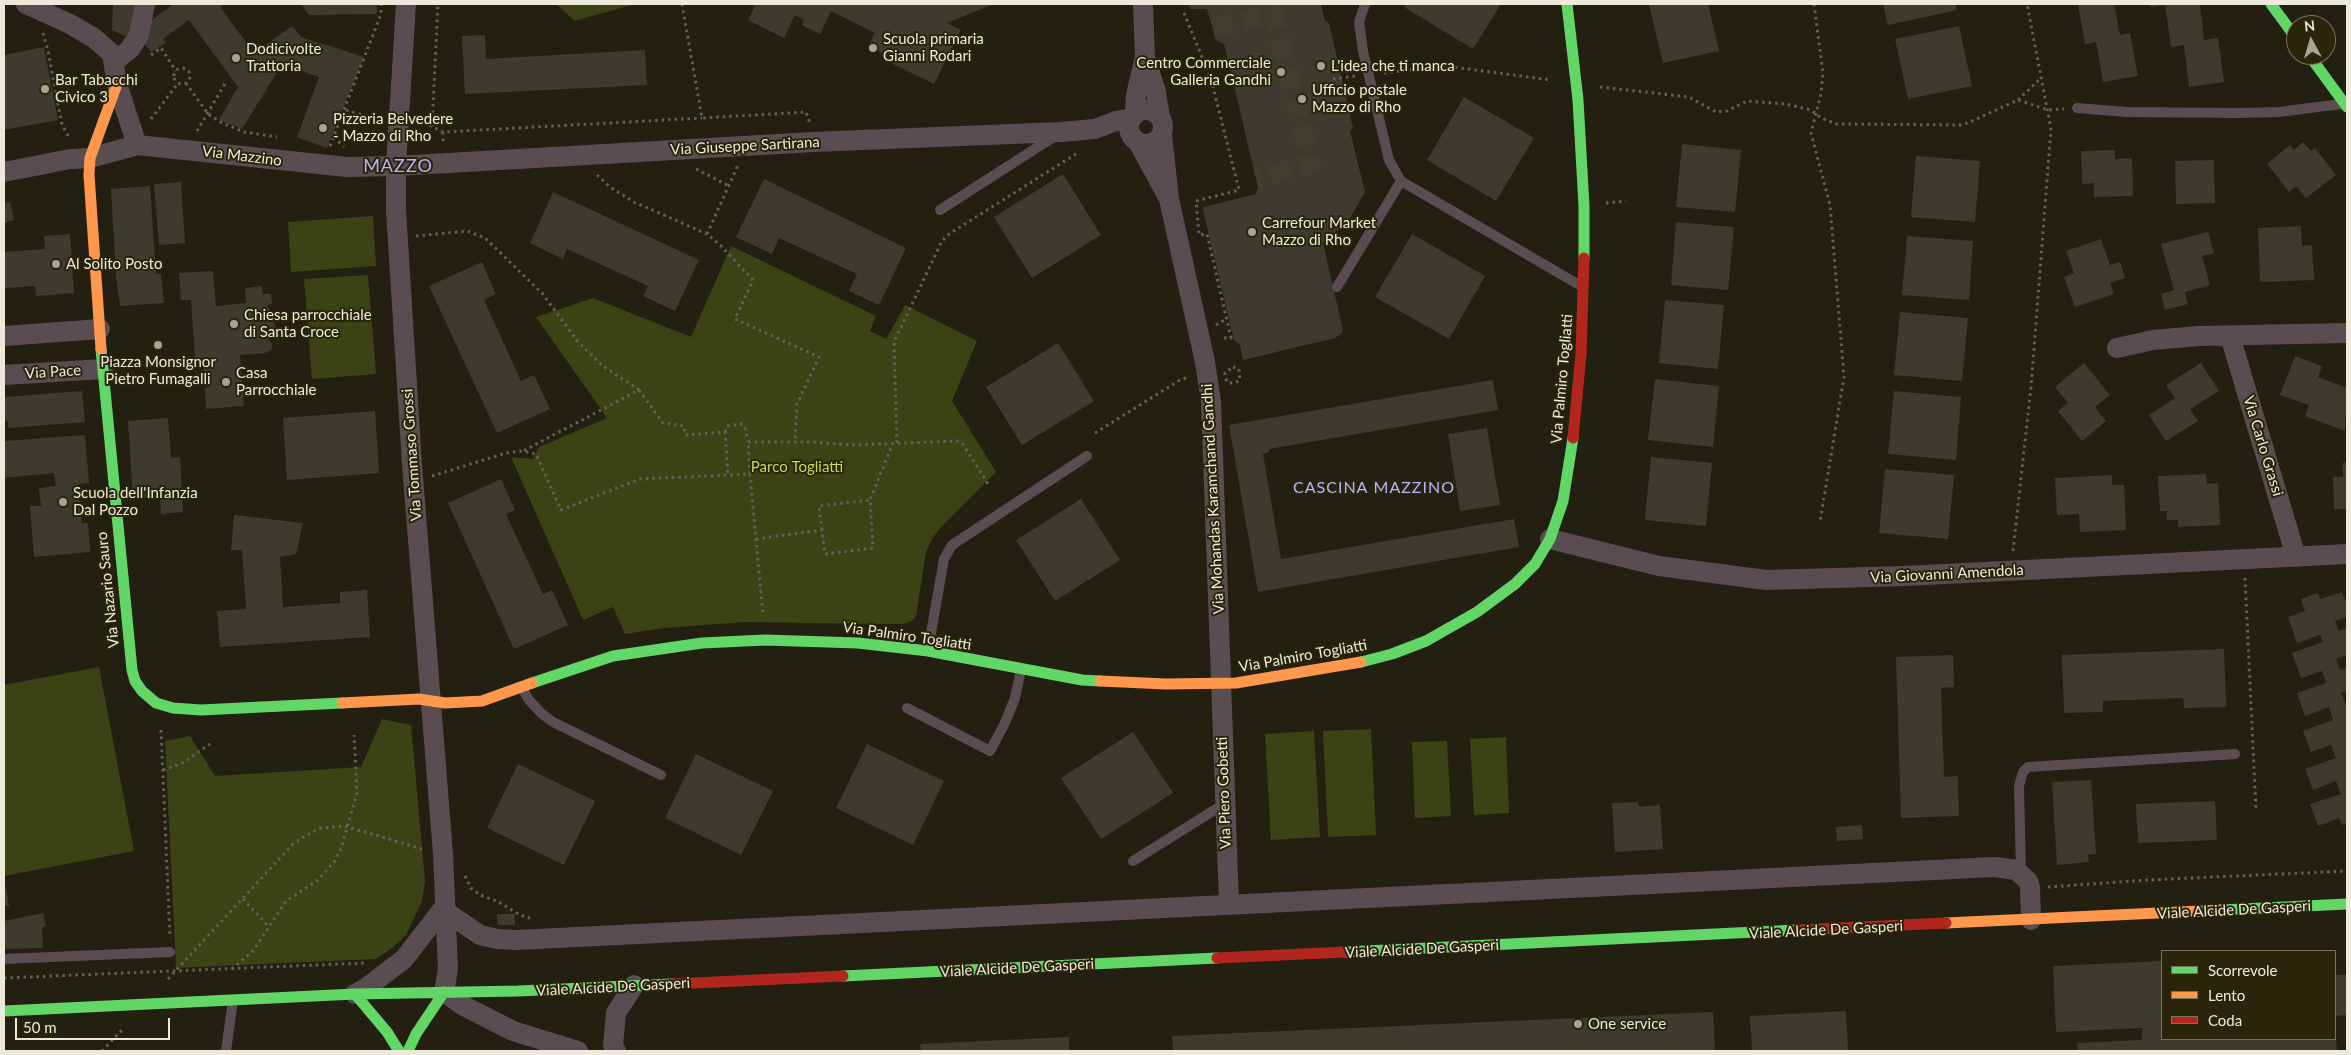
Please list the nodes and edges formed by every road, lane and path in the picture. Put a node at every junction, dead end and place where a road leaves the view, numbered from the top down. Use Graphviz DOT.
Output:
graph roads {
  1 [pos="26,4"];
  2 [pos="146,4"];
  3 [pos="381,4"];
  4 [pos="406,4"];
  5 [pos="438,4"];
  6 [pos="682,4"];
  7 [pos="1144,4"];
  8 [pos="1365,4"];
  9 [pos="1567,4"];
  10 [pos="1814,4"];
  11 [pos="2027,4"];
  12 [pos="2271,4"];
  13 [pos="1184,13"];
  14 [pos="2286,24"];
  15 [pos="41,28"];
  16 [pos="1145,57"];
  17 [pos="144,60"];
  18 [pos="115,61"];
  19 [pos="2316,65"];
  20 [pos="1415,69"];
  21 [pos="176,71"];
  22 [pos="1342,77"];
  23 [pos="2041,78"];
  24 [pos="1333,79"];
  25 [pos="1541,79"];
  26 [pos="226,82"];
  27 [pos="178,83"];
  28 [pos="186,83"];
  29 [pos="117,84"];
  30 [pos="1626,91"];
  31 [pos="2018,100"];
  32 [pos="2346,105"];
  33 [pos="2077,108"];
  34 [pos="346,110"];
  35 [pos="2048,110"];
  36 [pos="208,114"];
  37 [pos="1816,114"];
  38 [pos="1133,117"];
  39 [pos="702,118"];
  40 [pos="151,120"];
  41 [pos="384,121"];
  42 [pos="414,123"];
  43 [pos="432,126"];
  44 [pos="1161,126"];
  45 [pos="1095,129"];
  46 [pos="443,132"];
  47 [pos="1061,132"];
  48 [pos="193,138"];
  49 [pos="283,138"];
  50 [pos="70,139"];
  51 [pos="1136,141"];
  52 [pos="813,142"];
  53 [pos="136,145"];
  54 [pos="444,149"];
  55 [pos="1081,150"];
  56 [pos="328,151"];
  57 [pos="90,158"];
  58 [pos="739,162"];
  59 [pos="396,166"];
  60 [pos="688,166"];
  61 [pos="4,172"];
  62 [pos="596,174"];
  63 [pos="1400,181"];
  64 [pos="729,186"];
  65 [pos="1169,199"];
  66 [pos="1626,201"];
  67 [pos="1605,203"];
  68 [pos="940,210"];
  69 [pos="707,234"];
  70 [pos="414,236"];
  71 [pos="1337,287"];
  72 [pos="1584,288"];
  73 [pos="100,329"];
  74 [pos="2347,334"];
  75 [pos="4,336"];
  76 [pos="2230,336"];
  77 [pos="1231,338"];
  78 [pos="2117,348"];
  79 [pos="1233,367"];
  80 [pos="103,369"];
  81 [pos="4,375"];
  82 [pos="1180,380"];
  83 [pos="639,390"];
  84 [pos="725,432"];
  85 [pos="1095,433"];
  86 [pos="748,442"];
  87 [pos="795,442"];
  88 [pos="895,443"];
  89 [pos="522,452"];
  90 [pos="1087,456"];
  91 [pos="750,474"];
  92 [pos="728,475"];
  93 [pos="430,477"];
  94 [pos="990,487"];
  95 [pos="870,500"];
  96 [pos="1820,522"];
  97 [pos="822,530"];
  98 [pos="756,539"];
  99 [pos="1550,539"];
  100 [pos="2013,554"];
  101 [pos="2347,554"];
  102 [pos="2296,557"];
  103 [pos="2244,560"];
  104 [pos="763,619"];
  105 [pos="928,651"];
  106 [pos="1021,669"];
  107 [pos="1220,683"];
  108 [pos="522,687"];
  109 [pos="432,702"];
  110 [pos="160,704"];
  111 [pos="907,708"];
  112 [pos="354,734"];
  113 [pos="210,744"];
  114 [pos="2235,754"];
  115 [pos="163,770"];
  116 [pos="661,775"];
  117 [pos="1224,804"];
  118 [pos="2256,810"];
  119 [pos="348,826"];
  120 [pos="426,851"];
  121 [pos="1133,862"];
  122 [pos="462,870"];
  123 [pos="2022,873"];
  124 [pos="242,899"];
  125 [pos="1229,904"];
  126 [pos="2347,904"];
  127 [pos="446,909"];
  128 [pos="538,917"];
  129 [pos="2030,920"];
  130 [pos="269,926"];
  131 [pos="201,943"];
  132 [pos="170,952"];
  133 [pos="4,959"];
  134 [pos="369,962"];
  135 [pos="232,970"];
  136 [pos="170,971"];
  137 [pos="4,978"];
  138 [pos="634,985"];
  139 [pos="444,992"];
  140 [pos="355,994"];
  141 [pos="234,1000"];
  142 [pos="4,1011"];
  143 [pos="226,1051"];
  144 [pos="399,1051"];
  145 [pos="408,1051"];
  146 [pos="578,1051"];
  147 [pos="616,1051"];
  1 -- 18 [label="street"];
  2 -- 18 [label="street"];
  3 -- 34 [label="path"];
  4 -- 59 [label="street, Via Tommaso Grossi"];
  5 -- 43 [label="path"];
  6 -- 39 [label="path"];
  7 -- 16 [label="street, Via Mohandas Karamchand Gandhi"];
  8 -- 63 [label="lane"];
  9 -- 72 [label="street, Via Palmiro Togliatti"];
  10 -- 37 [label="path"];
  11 -- 23 [label="path"];
  12 -- 14 [label="street"];
  13 -- 77 [label="path"];
  15 -- 50 [label="path"];
  16 -- 38 [label="street, Via Mohandas Karamchand Gandhi"];
  16 -- 44 [label="street, Via Mohandas Karamchand Gandhi"];
  17 -- 21 [label="path"];
  18 -- 29 [label="street"];
  19 -- 32 [label="street"];
  20 -- 25 [label="path"];
  21 -- 27 [label="path"];
  21 -- 28 [label="path"];
  22 -- 24 [label="path"];
  23 -- 31 [label="path"];
  23 -- 35 [label="path"];
  26 -- 36 [label="path"];
  27 -- 28 [label="path"];
  27 -- 40 [label="path"];
  28 -- 36 [label="path"];
  29 -- 53 [label="street"];
  29 -- 57 [label="street, Via Nazario Sauro"];
  30 -- 37 [label="path"];
  31 -- 35 [label="path"];
  31 -- 37 [label="path"];
  32 -- 33 [label="lane"];
  34 -- 41 [label="path"];
  34 -- 56 [label="path"];
  35 -- 100 [label="path"];
  36 -- 48 [label="path"];
  36 -- 49 [label="path"];
  37 -- 96 [label="path"];
  38 -- 44 [label="street"];
  38 -- 45 [label="street, Via Giuseppe Sartirana"];
  38 -- 51 [label="street"];
  39 -- 46 [label="path"];
  39 -- 52 [label="path"];
  42 -- 43 [label="path"];
  43 -- 46 [label="path"];
  44 -- 51 [label="street"];
  44 -- 65 [label="street, Via Mohandas Karamchand Gandhi"];
  45 -- 47 [label="street, Via Giuseppe Sartirana"];
  45 -- 51 [label="street, Via Giuseppe Sartirana"];
  46 -- 54 [label="path"];
  47 -- 52 [label="street, Via Giuseppe Sartirana"];
  47 -- 68 [label="lane"];
  51 -- 65 [label="street, Via Mohandas Karamchand Gandhi"];
  52 -- 59 [label="street, Via Giuseppe Sartirana"];
  53 -- 57 [label="street, Via Mazzino"];
  53 -- 59 [label="street, Via Mazzino"];
  55 -- 88 [label="path"];
  57 -- 61 [label="street, Via Mazzino"];
  57 -- 73 [label="street, Via Nazario Sauro"];
  58 -- 64 [label="path"];
  59 -- 109 [label="street, Via Tommaso Grossi"];
  60 -- 64 [label="path"];
  62 -- 69 [label="path"];
  63 -- 71 [label="lane"];
  63 -- 72 [label="lane"];
  64 -- 69 [label="path"];
  65 -- 107 [label="street, Via Mohandas Karamchand Gandhi"];
  66 -- 67 [label="path"];
  69 -- 87 [label="path"];
  70 -- 83 [label="path"];
  72 -- 99 [label="street, Via Palmiro Togliatti"];
  73 -- 75 [label="street"];
  73 -- 80 [label="street, Via Nazario Sauro"];
  74 -- 76 [label="street"];
  76 -- 78 [label="street"];
  76 -- 102 [label="street, Via Carlo Grassi"];
  79 -- 79 [label="path"];
  80 -- 81 [label="street, Via Pace"];
  80 -- 110 [label="street, Via Nazario Sauro"];
  82 -- 85 [label="path"];
  83 -- 84 [label="path"];
  83 -- 89 [label="path"];
  84 -- 86 [label="path"];
  84 -- 92 [label="path"];
  86 -- 87 [label="path"];
  86 -- 91 [label="path"];
  87 -- 88 [label="path"];
  88 -- 94 [label="path"];
  88 -- 95 [label="path"];
  89 -- 92 [label="path"];
  89 -- 93 [label="path"];
  90 -- 105 [label="lane"];
  91 -- 92 [label="path"];
  91 -- 98 [label="path"];
  95 -- 97 [label="path"];
  95 -- 97 [label="path"];
  97 -- 98 [label="path"];
  98 -- 104 [label="path"];
  99 -- 103 [label="street, Via Giovanni Amendola"];
  99 -- 107 [label="street, Via Palmiro Togliatti"];
  101 -- 102 [label="street, Via Giovanni Amendola"];
  102 -- 103 [label="street, Via Giovanni Amendola"];
  103 -- 118 [label="path"];
  105 -- 106 [label="street, Via Palmiro Togliatti"];
  105 -- 108 [label="street, Via Palmiro Togliatti"];
  106 -- 107 [label="street, Via Palmiro Togliatti"];
  106 -- 111 [label="lane"];
  107 -- 117 [label="street, Via Piero Gobetti"];
  108 -- 109 [label="street, Via Palmiro Togliatti"];
  108 -- 116 [label="lane"];
  109 -- 110 [label="street, Via Nazario Sauro"];
  109 -- 127 [label="street, Via Tommaso Grossi"];
  110 -- 115 [label="path"];
  112 -- 119 [label="path"];
  113 -- 115 [label="path"];
  114 -- 123 [label="lane"];
  115 -- 132 [label="path"];
  117 -- 121 [label="lane"];
  117 -- 125 [label="street, Via Piero Gobetti"];
  119 -- 120 [label="path"];
  119 -- 124 [label="path"];
  119 -- 130 [label="path"];
  122 -- 128 [label="path"];
  123 -- 125 [label="street"];
  123 -- 129 [label="street"];
  124 -- 130 [label="path"];
  124 -- 131 [label="path"];
  125 -- 127 [label="street"];
  126 -- 129 [label="street, Viale Alcide De Gasperi"];
  127 -- 139 [label="street, Via Tommaso Grossi"];
  127 -- 140 [label="street"];
  129 -- 138 [label="street, Viale Alcide De Gasperi"];
  130 -- 135 [label="path"];
  132 -- 133 [label="lane"];
  132 -- 136 [label="path"];
  134 -- 135 [label="path"];
  135 -- 136 [label="path"];
  136 -- 137 [label="path"];
  138 -- 139 [label="street, Viale Alcide De Gasperi"];
  138 -- 147 [label="street"];
  139 -- 140 [label="street, Viale Alcide De Gasperi"];
  139 -- 145 [label="street"];
  139 -- 146 [label="street"];
  140 -- 141 [label="street, Viale Alcide De Gasperi"];
  140 -- 144 [label="street"];
  141 -- 142 [label="street, Viale Alcide De Gasperi"];
  141 -- 143 [label="lane"];
}
